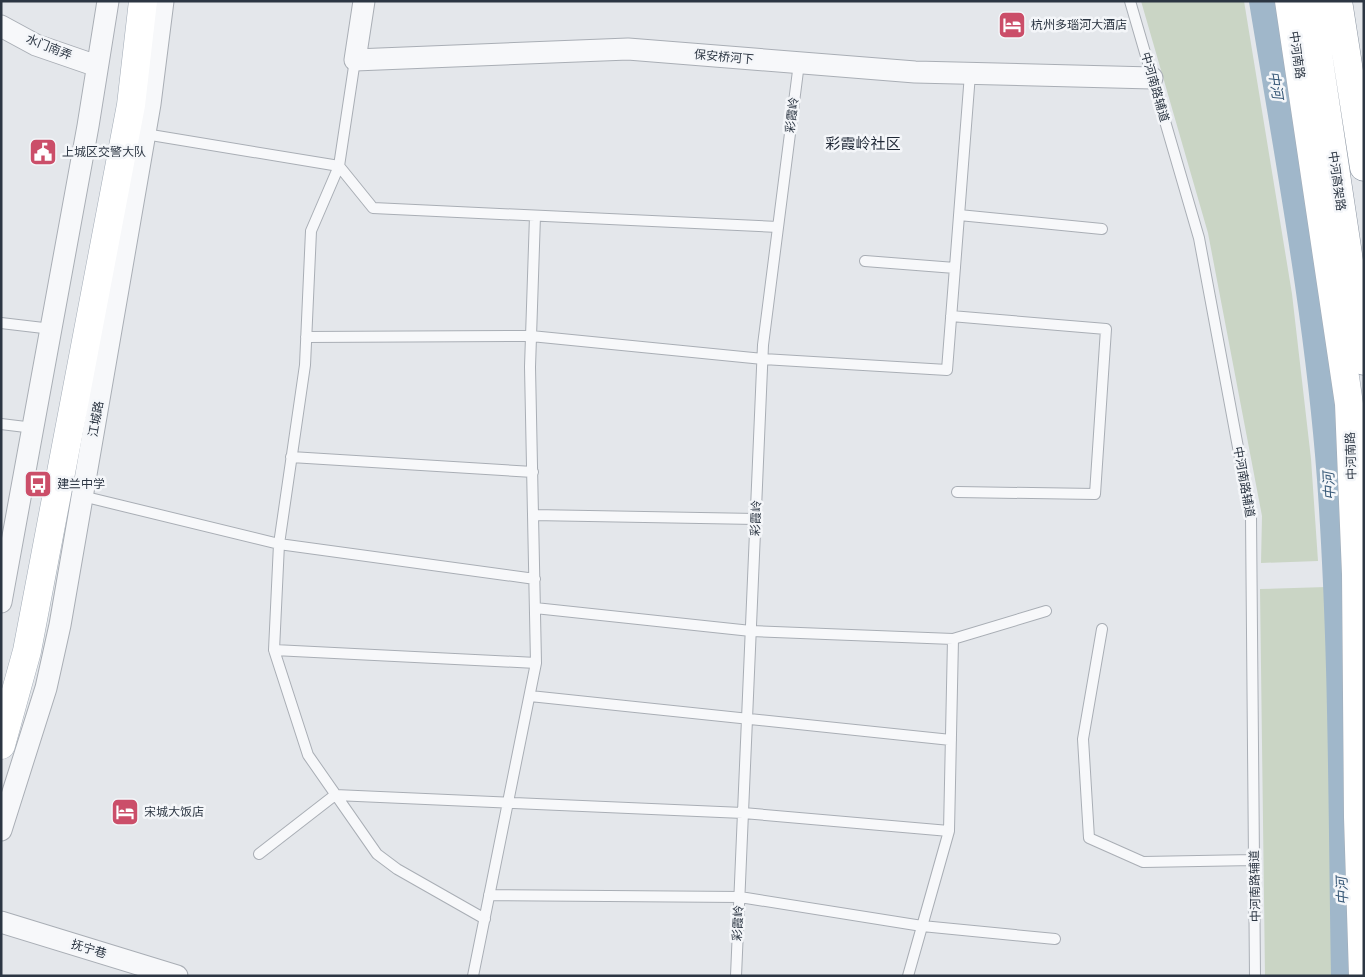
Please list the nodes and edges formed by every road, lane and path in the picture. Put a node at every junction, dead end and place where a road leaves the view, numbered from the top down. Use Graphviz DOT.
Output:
graph roads {
  1 [pos="108,1"];
  2 [pos="143,1"];
  3 [pos="163,1"];
  4 [pos="364,1"];
  5 [pos="1130,1"];
  6 [pos="1289,1"];
  7 [pos="1310,1"];
  8 [pos="1338,1"];
  9 [pos="1,26"];
  10 [pos="355,60"];
  11 [pos="798,63"];
  12 [pos="97,66"];
  13 [pos="970,74"];
  14 [pos="1152,78"];
  15 [pos="146,134"];
  16 [pos="339,166"];
  17 [pos="1364,166"];
  18 [pos="959,215"];
  19 [pos="535,216"];
  20 [pos="778,227"];
  21 [pos="1102,229"];
  22 [pos="865,260"];
  23 [pos="955,268"];
  24 [pos="951,316"];
  25 [pos="1,323"];
  26 [pos="52,329"];
  27 [pos="531,336"];
  28 [pos="306,337"];
  29 [pos="763,358"];
  30 [pos="1364,362"];
  31 [pos="1,424"];
  32 [pos="34,428"];
  33 [pos="291,457"];
  34 [pos="532,472"];
  35 [pos="957,492"];
  36 [pos="82,496"];
  37 [pos="533,515"];
  38 [pos="756,519"];
  39 [pos="8,530"];
  40 [pos="279,544"];
  41 [pos="535,579"];
  42 [pos="1,602"];
  43 [pos="535,608"];
  44 [pos="1046,611"];
  45 [pos="1102,629"];
  46 [pos="751,631"];
  47 [pos="953,639"];
  48 [pos="274,650"];
  49 [pos="536,663"];
  50 [pos="530,696"];
  51 [pos="748,719"];
  52 [pos="951,740"];
  53 [pos="1,745"];
  54 [pos="335,795"];
  55 [pos="508,802"];
  56 [pos="743,813"];
  57 [pos="1,830"];
  58 [pos="949,832"];
  59 [pos="259,854"];
  60 [pos="1254,860"];
  61 [pos="490,896"];
  62 [pos="740,897"];
  63 [pos="485,919"];
  64 [pos="1,922"];
  65 [pos="922,926"];
  66 [pos="1055,940"];
  67 [pos="177,976"];
  68 [pos="473,976"];
  69 [pos="736,976"];
  70 [pos="908,976"];
  71 [pos="1255,976"];
  72 [pos="1363,976"];
  1 -- 12 [label="street"];
  2 -- 53 [label="main road, 江城路"];
  3 -- 15 [label="street, 江城路"];
  4 -- 10 [label="street"];
  5 -- 14 [label="lane, 中河南路辅道"];
  6 -- 72 [label="main road, 中河南路"];
  7 -- 30 [label="main road, 中河高架路"];
  8 -- 17 [label="main road"];
  9 -- 12 [label="street, 水门南弄"];
  10 -- 11 [label="street, 保安桥河下"];
  10 -- 16 [label="lane"];
  11 -- 13 [label="street, 保安桥河下"];
  11 -- 20 [label="lane, 彩霞岭"];
  12 -- 26 [label="street"];
  13 -- 14 [label="street, 保安桥河下"];
  13 -- 18 [label="lane"];
  14 -- 60 [label="lane, 中河南路辅道"];
  15 -- 16 [label="lane"];
  15 -- 36 [label="street, 江城路"];
  16 -- 19 [label="lane"];
  16 -- 28 [label="lane"];
  18 -- 21 [label="lane"];
  18 -- 23 [label="lane"];
  19 -- 20 [label="lane"];
  19 -- 27 [label="lane"];
  20 -- 29 [label="lane, 彩霞岭"];
  22 -- 23 [label="lane"];
  23 -- 24 [label="lane"];
  24 -- 29 [label="lane"];
  24 -- 35 [label="lane"];
  25 -- 26 [label="lane"];
  26 -- 32 [label="street"];
  27 -- 28 [label="lane"];
  27 -- 29 [label="lane"];
  27 -- 34 [label="lane"];
  28 -- 33 [label="lane"];
  29 -- 38 [label="lane, 彩霞岭"];
  31 -- 32 [label="lane"];
  32 -- 39 [label="street"];
  33 -- 34 [label="lane"];
  33 -- 40 [label="lane"];
  34 -- 37 [label="lane"];
  36 -- 40 [label="lane"];
  36 -- 57 [label="street, 江城路"];
  37 -- 38 [label="lane"];
  37 -- 41 [label="lane"];
  38 -- 46 [label="lane, 彩霞岭"];
  39 -- 42 [label="street"];
  40 -- 41 [label="lane"];
  40 -- 48 [label="lane"];
  41 -- 43 [label="lane"];
  43 -- 46 [label="lane"];
  43 -- 49 [label="lane"];
  44 -- 47 [label="lane"];
  45 -- 60 [label="lane"];
  46 -- 47 [label="lane"];
  46 -- 51 [label="lane, 彩霞岭"];
  47 -- 52 [label="lane"];
  48 -- 49 [label="lane"];
  48 -- 54 [label="lane"];
  49 -- 50 [label="lane"];
  50 -- 51 [label="lane"];
  50 -- 55 [label="lane"];
  51 -- 52 [label="lane"];
  51 -- 56 [label="lane, 彩霞岭"];
  52 -- 58 [label="lane"];
  54 -- 55 [label="lane"];
  54 -- 59 [label="lane"];
  54 -- 63 [label="lane"];
  55 -- 56 [label="lane"];
  55 -- 61 [label="lane"];
  56 -- 58 [label="lane"];
  56 -- 62 [label="lane, 彩霞岭"];
  58 -- 65 [label="lane"];
  60 -- 71 [label="lane, 中河南路辅道"];
  61 -- 62 [label="lane"];
  61 -- 63 [label="lane"];
  62 -- 65 [label="lane"];
  62 -- 69 [label="lane, 彩霞岭"];
  63 -- 68 [label="lane"];
  64 -- 67 [label="street, 抚宁巷"];
  65 -- 66 [label="lane"];
  65 -- 70 [label="lane"];
}
